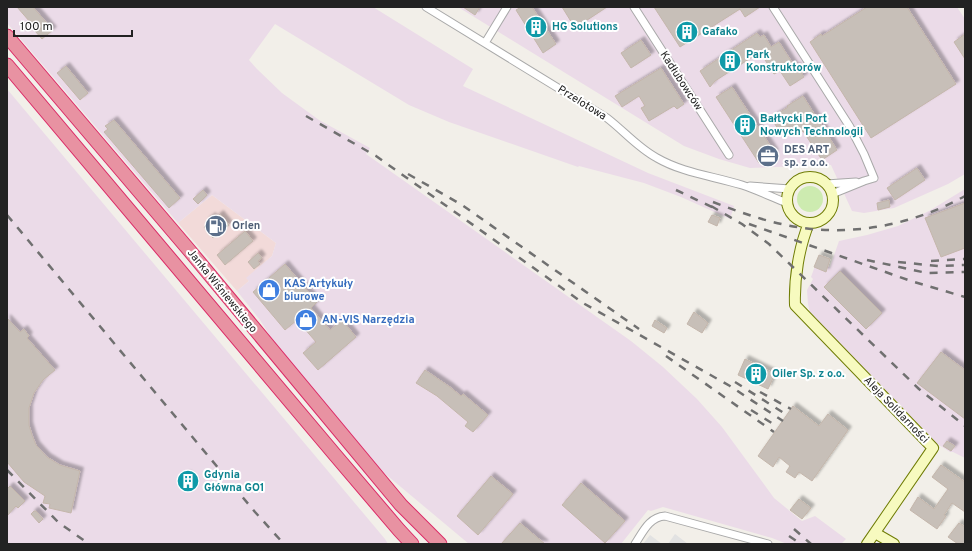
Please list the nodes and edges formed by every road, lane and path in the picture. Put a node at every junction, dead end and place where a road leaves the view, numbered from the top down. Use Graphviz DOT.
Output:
graph roads {
  1 [pos="426,7"];
  2 [pos="507,7"];
  3 [pos="634,7"];
  4 [pos="773,7"];
  5 [pos="7,36"];
  6 [pos="485,43"];
  7 [pos="7,65"];
  8 [pos="729,155"];
  9 [pos="864,181"];
  10 [pos="826,184"];
  11 [pos="742,185"];
  12 [pos="790,189"];
  13 [pos="832,194"];
  14 [pos="787,203"];
  15 [pos="799,220"];
  16 [pos="809,223"];
  17 [pos="802,240"];
  18 [pos="875,533"];
  19 [pos="412,544"];
  20 [pos="440,544"];
  21 [pos="635,544"];
  22 [pos="768,544"];
  23 [pos="867,544"];
  24 [pos="894,544"];
  1 -- 6 [label="street, Przelotowa"];
  2 -- 6 [label="street"];
  3 -- 8 [label="street, Kadłubowców"];
  4 -- 9 [label="street"];
  5 -- 20 [label="highway, Janka Wiśniewskiego"];
  6 -- 11 [label="street, Przelotowa"];
  7 -- 19 [label="highway, Janka Wiśniewskiego"];
  9 -- 10 [label="street"];
  9 -- 13 [label="street"];
  10 -- 12 [label="street"];
  10 -- 13 [label="street"];
  11 -- 12 [label="street, Przelotowa"];
  11 -- 14 [label="street, Przelotowa"];
  12 -- 14 [label="street"];
  13 -- 16 [label="street"];
  14 -- 15 [label="street"];
  15 -- 16 [label="street"];
  15 -- 17 [label="street"];
  16 -- 17 [label="street"];
  17 -- 18 [label="street, Aleja Solidarności"];
  18 -- 23 [label="street, Aleja Solidarności"];
  18 -- 24 [label="street"];
  21 -- 22 [label="street"];
}
